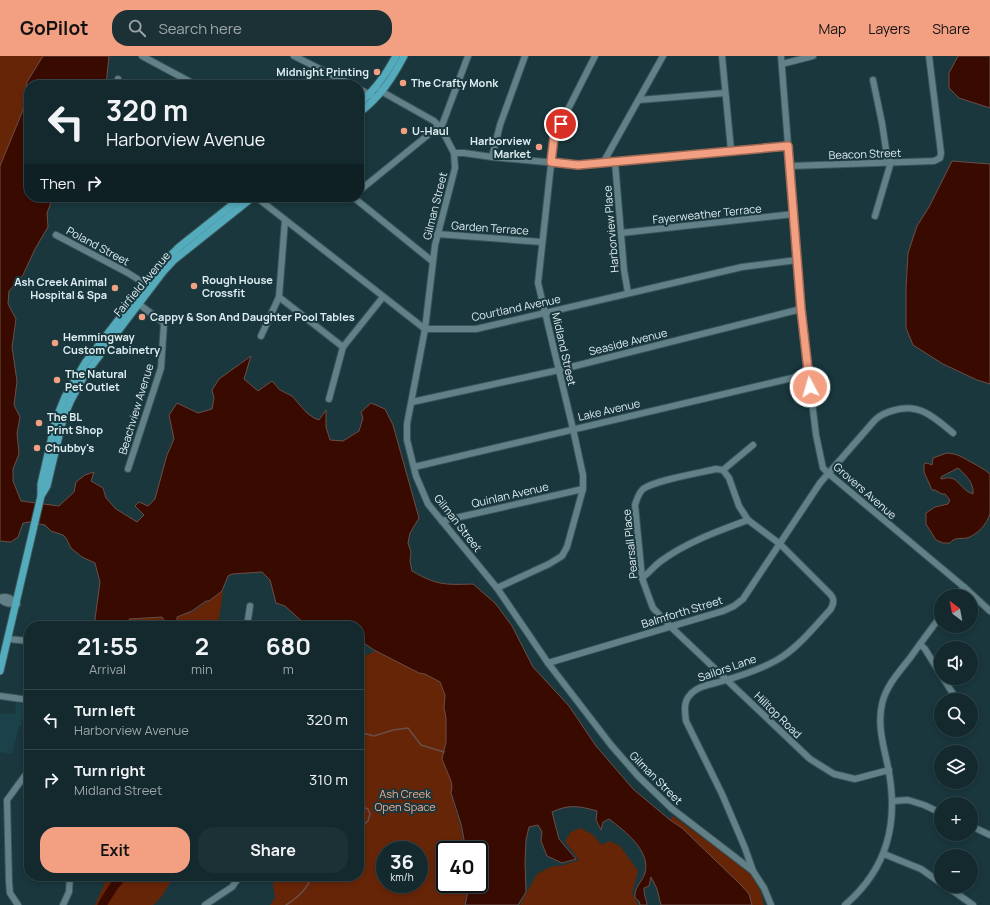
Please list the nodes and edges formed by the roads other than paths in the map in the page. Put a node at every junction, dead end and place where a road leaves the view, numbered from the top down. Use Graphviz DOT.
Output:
graph roads {
  1 [pos="142,56"];
  2 [pos="294,56"];
  3 [pos="396,56"];
  4 [pos="404,56"];
  5 [pos="468,56"];
  6 [pos="525,56"];
  7 [pos="595,56"];
  8 [pos="663,56"];
  9 [pos="722,56"];
  10 [pos="781,56"];
  11 [pos="813,56"];
  12 [pos="929,56"];
  13 [pos="782,64"];
  14 [pos="187,80"];
  15 [pos="342,80"];
  16 [pos="873,80"];
  17 [pos="379,90"];
  18 [pos="364,92"];
  19 [pos="725,94"];
  20 [pos="373,96"];
  21 [pos="639,100"];
  22 [pos="364,101"];
  23 [pos="364,107"];
  24 [pos="440,127"];
  25 [pos="788,146"];
  26 [pos="731,150"];
  27 [pos="454,153"];
  28 [pos="492,157"];
  29 [pos="551,162"];
  30 [pos="615,162"];
  31 [pos="603,163"];
  32 [pos="890,163"];
  33 [pos="790,166"];
  34 [pos="364,187"];
  35 [pos="237,202"];
  36 [pos="247,202"];
  37 [pos="262,202"];
  38 [pos="359,202"];
  39 [pos="794,214"];
  40 [pos="875,216"];
  41 [pos="220,219"];
  42 [pos="285,220"];
  43 [pos="621,233"];
  44 [pos="437,234"];
  45 [pos="56,235"];
  46 [pos="542,242"];
  47 [pos="797,260"];
  48 [pos="432,261"];
  49 [pos="148,286"];
  50 [pos="628,293"];
  51 [pos="279,297"];
  52 [pos="383,297"];
  53 [pos="135,302"];
  54 [pos="801,309"];
  55 [pos="546,312"];
  56 [pos="425,329"];
  57 [pos="261,336"];
  58 [pos="343,346"];
  59 [pos="559,370"];
  60 [pos="809,374"];
  61 [pos="329,399"];
  62 [pos="412,402"];
  63 [pos="573,429"];
  64 [pos="953,434"];
  65 [pos="753,445"];
  66 [pos="414,467"];
  67 [pos="128,469"];
  68 [pos="723,470"];
  69 [pos="829,474"];
  70 [pos="583,489"];
  71 [pos="748,520"];
  72 [pos="442,521"];
  73 [pos="780,544"];
  74 [pos="642,578"];
  75 [pos="964,587"];
  76 [pos="497,588"];
  77 [pos="0,598"];
  78 [pos="17,604"];
  79 [pos="250,606"];
  80 [pos="990,611"];
  81 [pos="248,621"];
  82 [pos="934,625"];
  83 [pos="671,627"];
  84 [pos="8,639"];
  85 [pos="24,641"];
  86 [pos="920,644"];
  87 [pos="548,663"];
  88 [pos="934,664"];
  89 [pos="0,671"];
  90 [pos="727,680"];
  91 [pos="0,696"];
  92 [pos="24,699"];
  93 [pos="889,770"];
  94 [pos="24,777"];
  95 [pos="0,798"];
  96 [pos="7,800"];
  97 [pos="893,802"];
  98 [pos="934,809"];
  99 [pos="978,829"];
  100 [pos="990,835"];
  101 [pos="884,854"];
  102 [pos="753,871"];
  103 [pos="934,878"];
  104 [pos="70,881"];
  105 [pos="236,881"];
  106 [pos="956,893"];
  107 [pos="18,905"];
  108 [pos="63,905"];
  109 [pos="205,905"];
  110 [pos="771,905"];
  111 [pos="845,905"];
  112 [pos="973,905"];
  1 -- 14 [label="street"];
  2 -- 15 [label="street"];
  3 -- 17 [label="main road"];
  4 -- 17 [label="main road"];
  5 -- 24 [label="street"];
  6 -- 28 [label="street"];
  7 -- 29 [label="street, Midland Street"];
  8 -- 21 [label="street"];
  9 -- 19 [label="street"];
  10 -- 13 [label="street, Grovers Avenue"];
  11 -- 13 [label="street"];
  12 -- 32 [label="street, Beacon Street"];
  13 -- 25 [label="street, Grovers Avenue"];
  16 -- 32 [label="street"];
  17 -- 20 [label="main road"];
  17 -- 24 [label="street, Gilman Street"];
  18 -- 20 [label="street"];
  19 -- 21 [label="street"];
  19 -- 26 [label="street"];
  20 -- 22 [label="main road"];
  20 -- 23 [label="main road"];
  21 -- 31 [label="street"];
  24 -- 27 [label="street, Gilman Street"];
  24 -- 34 [label="street"];
  25 -- 26 [label="street"];
  25 -- 33 [label="street, Grovers Avenue"];
  26 -- 30 [label="street"];
  27 -- 28 [label="street"];
  27 -- 44 [label="street, Gilman Street"];
  28 -- 29 [label="street"];
  29 -- 31 [label="street"];
  29 -- 46 [label="street, Midland Street"];
  30 -- 31 [label="street"];
  30 -- 43 [label="street, Harborview Place"];
  32 -- 33 [label="street, Beacon Street"];
  32 -- 40 [label="street"];
  33 -- 39 [label="street, Grovers Avenue"];
  35 -- 41 [label="main road, Fairfield Avenue"];
  36 -- 41 [label="main road, Fairfield Avenue"];
  37 -- 42 [label="street"];
  38 -- 48 [label="street"];
  39 -- 43 [label="street, Fayerweather Terrace"];
  39 -- 47 [label="street, Grovers Avenue"];
  41 -- 49 [label="main road, Fairfield Avenue"];
  42 -- 51 [label="street"];
  42 -- 52 [label="street"];
  43 -- 50 [label="street, Harborview Place"];
  44 -- 46 [label="street, Garden Terrace"];
  44 -- 48 [label="street, Gilman Street"];
  45 -- 49 [label="street, Poland Street"];
  46 -- 55 [label="street, Midland Street"];
  47 -- 50 [label="street, Courtland Avenue"];
  47 -- 54 [label="street, Grovers Avenue"];
  48 -- 56 [label="street, Gilman Street"];
  49 -- 53 [label="main road, Fairfield Avenue"];
  50 -- 55 [label="street, Courtland Avenue"];
  51 -- 57 [label="street"];
  51 -- 58 [label="street"];
  52 -- 56 [label="street"];
  52 -- 58 [label="street"];
  53 -- 67 [label="street, Beachview Avenue"];
  53 -- 78 [label="main road, Fairfield Avenue"];
  54 -- 59 [label="street, Seaside Avenue"];
  54 -- 60 [label="street, Grovers Avenue"];
  55 -- 56 [label="street, Courtland Avenue"];
  55 -- 59 [label="street, Midland Street"];
  56 -- 62 [label="street, Gilman Street"];
  58 -- 61 [label="street"];
  59 -- 62 [label="street, Seaside Avenue"];
  59 -- 63 [label="street, Midland Street"];
  60 -- 63 [label="street, Lake Avenue"];
  60 -- 69 [label="street, Grovers Avenue"];
  62 -- 66 [label="street, Gilman Street"];
  63 -- 66 [label="street, Lake Avenue"];
  63 -- 70 [label="street, Midland Street"];
  64 -- 69 [label="street, Balmforth Street"];
  65 -- 68 [label="street"];
  66 -- 72 [label="street, Gilman Street"];
  68 -- 71 [label="street"];
  68 -- 74 [label="street, Pearsall Place"];
  69 -- 73 [label="street, Balmforth Street"];
  69 -- 75 [label="street, Grovers Avenue"];
  70 -- 72 [label="street, Quinlan Avenue"];
  70 -- 76 [label="street, Midland Street"];
  71 -- 73 [label="street"];
  71 -- 74 [label="street"];
  72 -- 76 [label="street, Gilman Street"];
  73 -- 83 [label="street, Balmforth Street"];
  73 -- 90 [label="street, Sailors Lane"];
  74 -- 83 [label="street, Pearsall Place"];
  75 -- 80 [label="street, Grovers Avenue"];
  76 -- 87 [label="street, Gilman Street"];
  77 -- 78 [label="street"];
  78 -- 84 [label="main road, Fairfield Avenue"];
  79 -- 81 [label="street"];
  82 -- 86 [label="street"];
  83 -- 87 [label="street, Balmforth Street"];
  83 -- 90 [label="street, Hilltop Road"];
  84 -- 85 [label="street"];
  84 -- 89 [label="main road, Fairfield Avenue"];
  86 -- 88 [label="street"];
  86 -- 93 [label="street"];
  87 -- 102 [label="street, Gilman Street"];
  90 -- 93 [label="street, Hilltop Road"];
  90 -- 102 [label="street, Sailors Lane"];
  91 -- 92 [label="street"];
  93 -- 97 [label="street"];
  94 -- 96 [label="street"];
  95 -- 96 [label="street"];
  96 -- 107 [label="street"];
  97 -- 98 [label="street"];
  97 -- 101 [label="street"];
  99 -- 100 [label="street"];
  101 -- 103 [label="street"];
  101 -- 111 [label="street"];
  102 -- 110 [label="street, Gilman Street"];
  104 -- 108 [label="street"];
  105 -- 109 [label="street"];
  106 -- 112 [label="street"];
}
